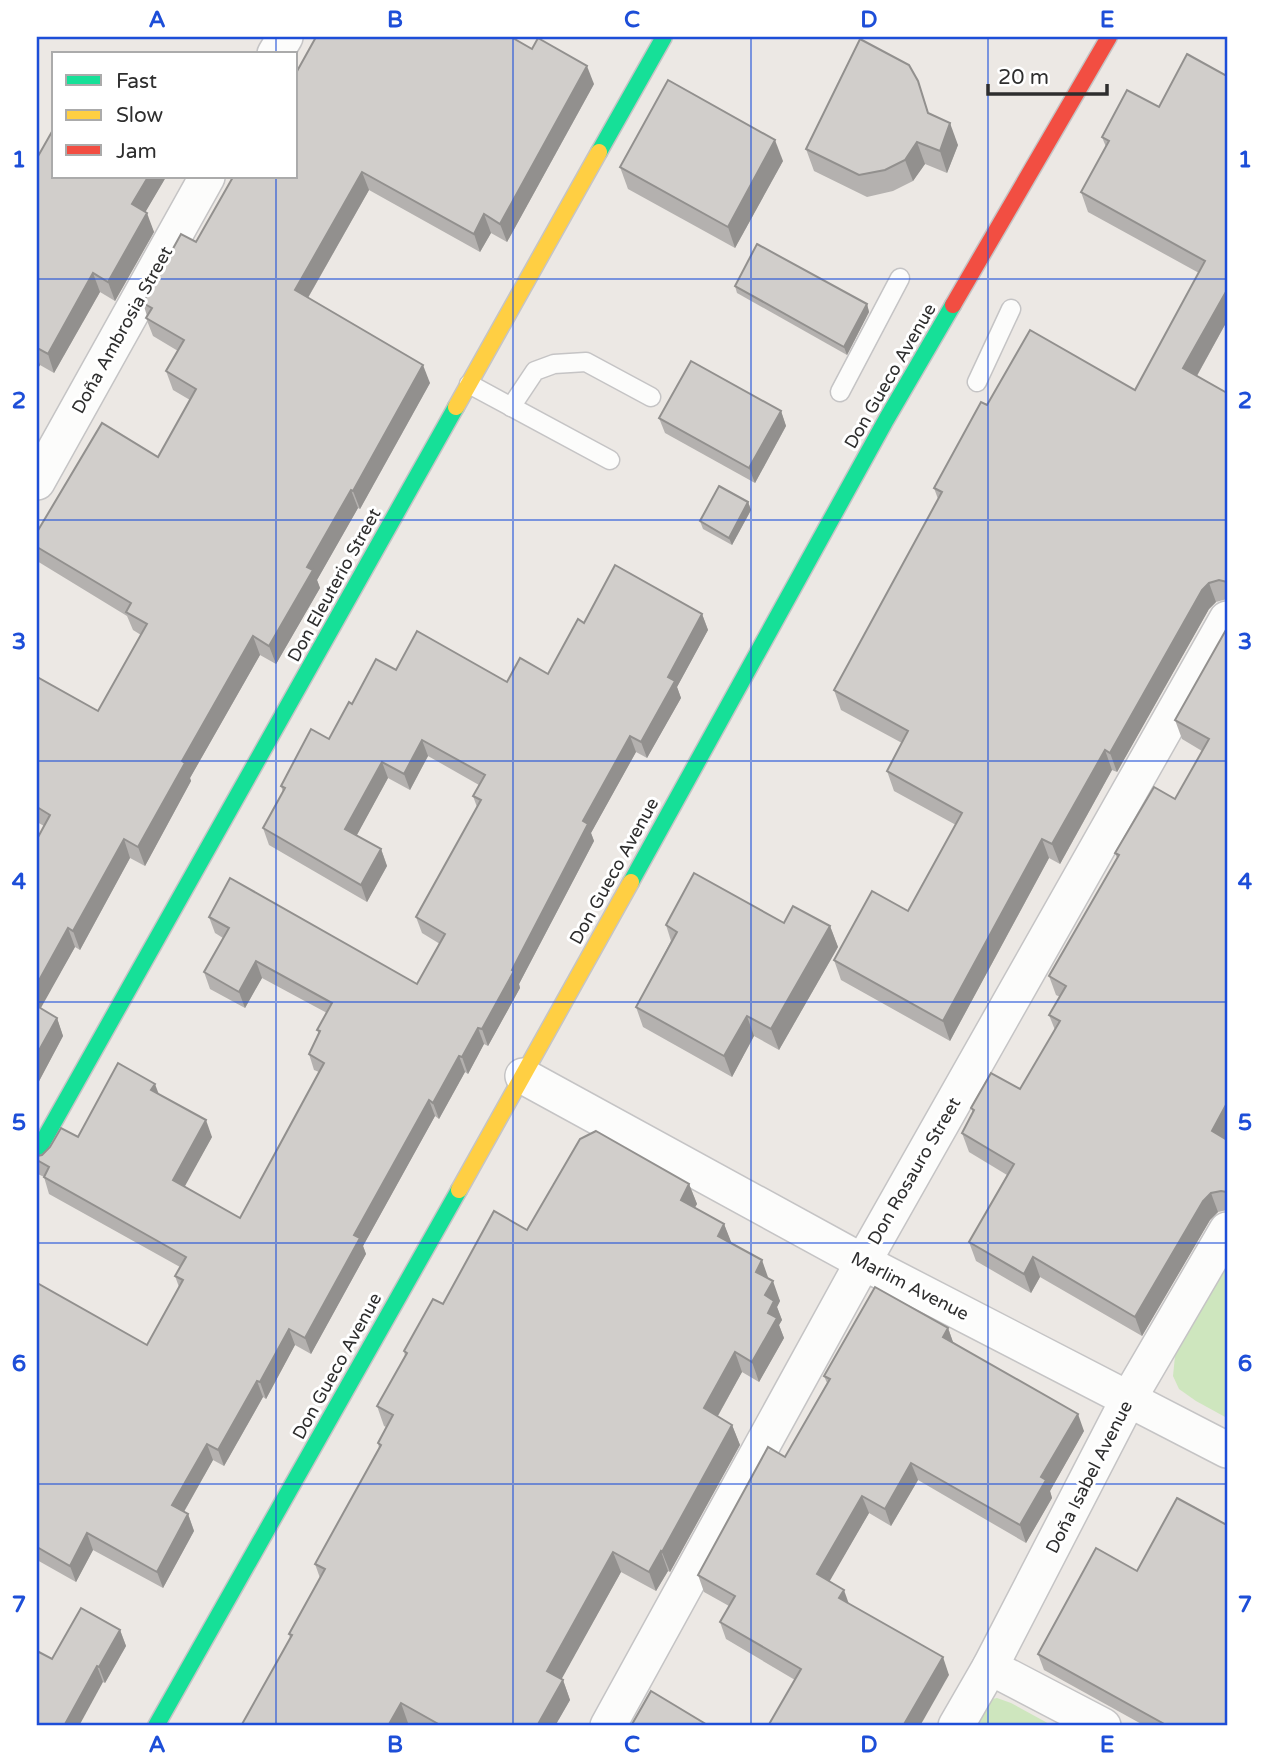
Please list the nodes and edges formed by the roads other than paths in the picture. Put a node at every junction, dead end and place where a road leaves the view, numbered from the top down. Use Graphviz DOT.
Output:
graph roads {
  1 [pos="664,37"];
  2 [pos="1109,37"];
  3 [pos="206,178"];
  4 [pos="900,278"];
  5 [pos="1011,310"];
  6 [pos="977,382"];
  7 [pos="469,384"];
  8 [pos="840,392"];
  9 [pos="651,397"];
  10 [pos="512,407"];
  11 [pos="610,460"];
  12 [pos="37,482"];
  13 [pos="1227,619"];
  14 [pos="523,1076"];
  15 [pos="37,1152"];
  16 [pos="1227,1230"];
  17 [pos="863,1262"];
  18 [pos="1129,1398"];
  19 [pos="1227,1450"];
  20 [pos="990,1667"];
  21 [pos="156,1726"];
  22 [pos="608,1726"];
  23 [pos="956,1726"];
  24 [pos="1102,1726"];
  1 -- 7 [label="main road, Don Eleuterio Street"];
  2 -- 14 [label="main road, Don Gueco Avenue"];
  3 -- 12 [label="street, Doña Ambrosia Street"];
  4 -- 8 [label="lane"];
  5 -- 6 [label="lane"];
  7 -- 10 [label="lane"];
  7 -- 15 [label="main road, Don Eleuterio Street"];
  9 -- 10 [label="lane"];
  10 -- 11 [label="lane"];
  13 -- 17 [label="street, Don Rosauro Street"];
  14 -- 17 [label="street, Marlim Avenue"];
  14 -- 21 [label="main road, Don Gueco Avenue"];
  16 -- 18 [label="street, Doña Isabel Avenue"];
  17 -- 18 [label="street, Marlim Avenue"];
  17 -- 22 [label="street, Don Rosauro Street"];
  18 -- 19 [label="street, Marlim Avenue"];
  18 -- 20 [label="street, Doña Isabel Avenue"];
  20 -- 23 [label="street, Doña Isabel Avenue"];
  20 -- 24 [label="street"];
}
